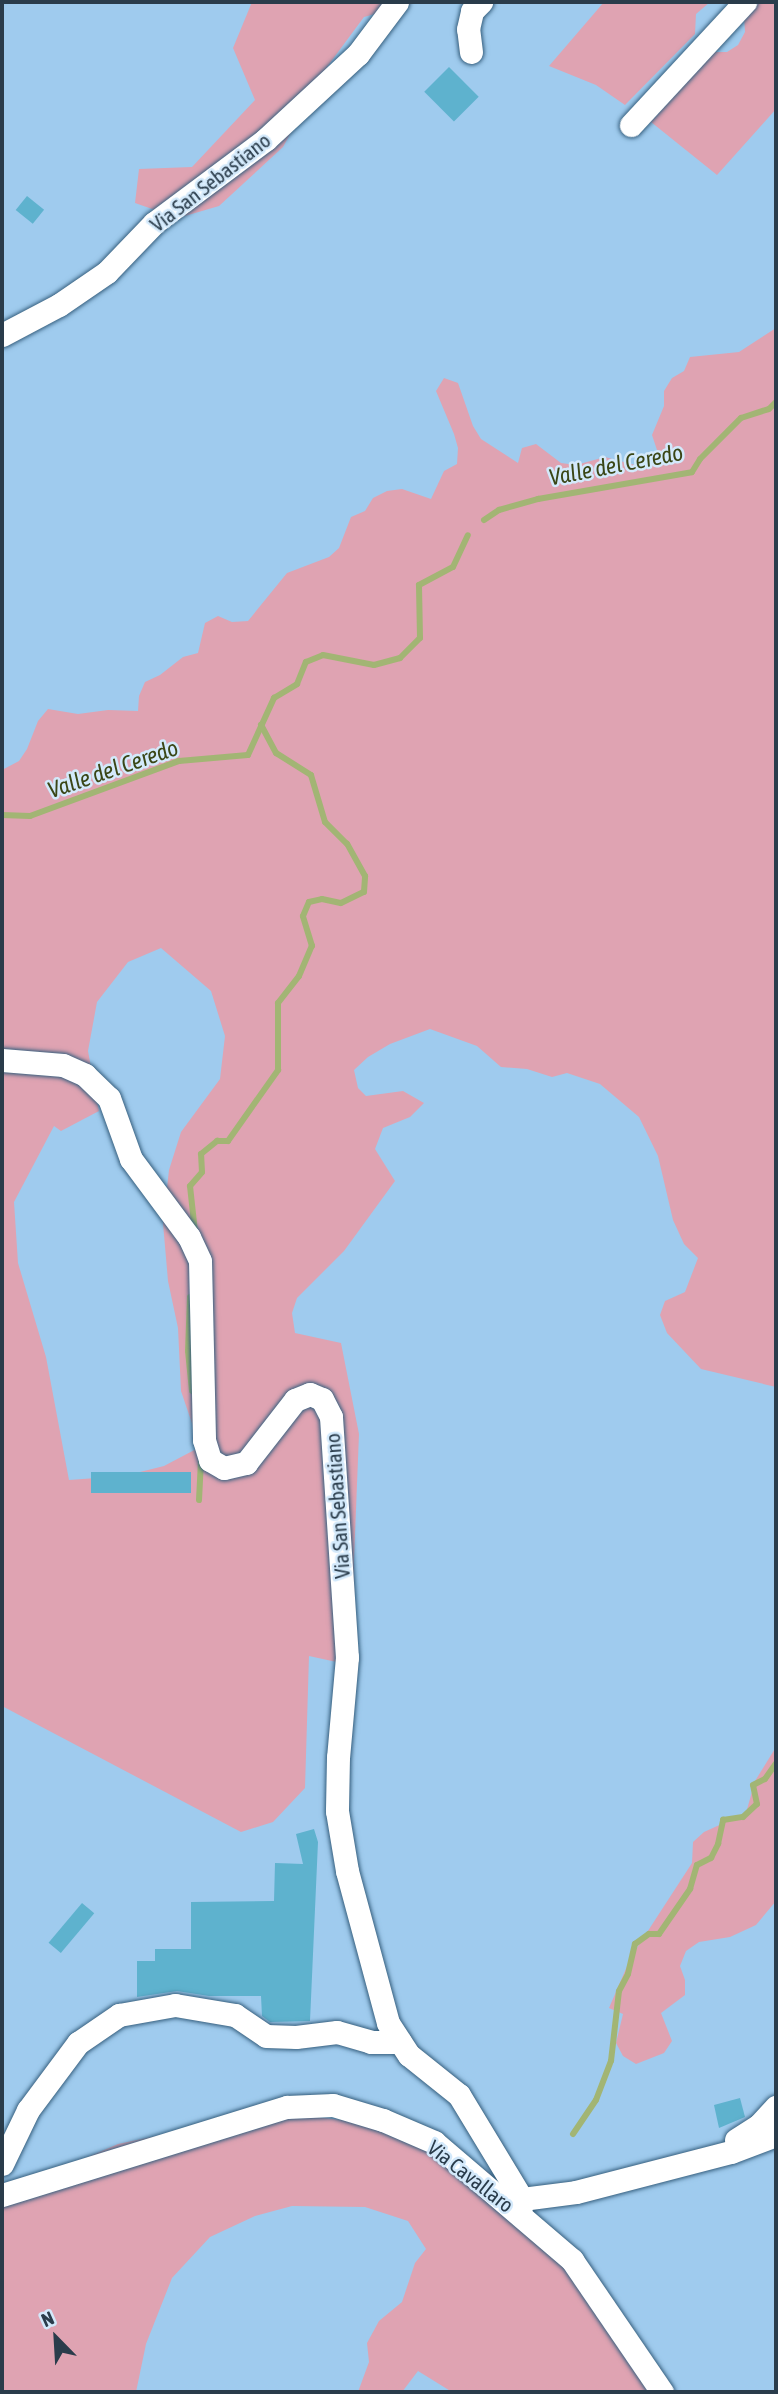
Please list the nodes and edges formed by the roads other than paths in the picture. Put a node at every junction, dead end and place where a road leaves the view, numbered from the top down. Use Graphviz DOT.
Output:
graph roads {
  1 [pos="397,2"];
  2 [pos="481,2"];
  3 [pos="745,2"];
  4 [pos="471,52"];
  5 [pos="631,125"];
  6 [pos="2,335"];
  7 [pos="2,1060"];
  8 [pos="400,2042"];
  9 [pos="776,2107"];
  10 [pos="776,2135"];
  11 [pos="710,2157"];
  12 [pos="2,2164"];
  13 [pos="2,2195"];
  14 [pos="521,2206"];
  15 [pos="662,2392"];
  1 -- 6 [label="street, Via San Sebastiano"];
  2 -- 4 [label="street"];
  3 -- 5 [label="street"];
  7 -- 8 [label="street, Via San Sebastiano"];
  8 -- 12 [label="street"];
  8 -- 14 [label="street, Via San Sebastiano"];
  9 -- 11 [label="street"];
  10 -- 11 [label="street"];
  11 -- 14 [label="street"];
  13 -- 14 [label="street, Via Cavallaro"];
  14 -- 15 [label="street, Via Cavallaro"];
}
